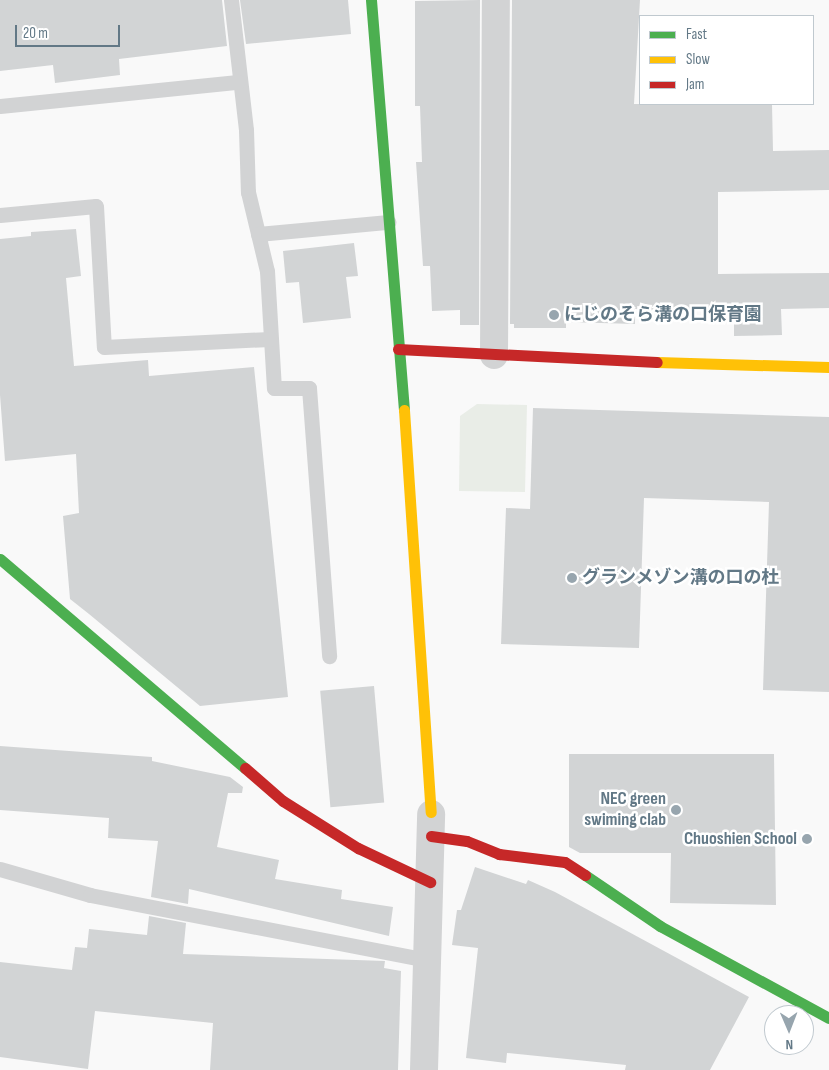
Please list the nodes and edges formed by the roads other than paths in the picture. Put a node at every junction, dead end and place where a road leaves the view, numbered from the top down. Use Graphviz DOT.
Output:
graph roads {
  1 [pos="231,0"];
  2 [pos="371,0"];
  3 [pos="496,0"];
  4 [pos="238,82"];
  5 [pos="0,106"];
  6 [pos="0,215"];
  7 [pos="388,222"];
  8 [pos="258,234"];
  9 [pos="270,339"];
  10 [pos="398,349"];
  11 [pos="494,355"];
  12 [pos="829,367"];
  13 [pos="0,559"];
  14 [pos="329,656"];
  15 [pos="431,824"];
  16 [pos="0,869"];
  17 [pos="430,882"];
  18 [pos="428,960"];
  19 [pos="829,1018"];
  20 [pos="424,1070"];
  1 -- 4 [label="lane"];
  2 -- 7 [label="street"];
  3 -- 11 [label="street"];
  4 -- 5 [label="lane"];
  4 -- 8 [label="lane"];
  6 -- 9 [label="lane"];
  7 -- 8 [label="lane"];
  7 -- 10 [label="street"];
  8 -- 9 [label="lane"];
  9 -- 14 [label="lane"];
  10 -- 11 [label="street"];
  10 -- 15 [label="street"];
  11 -- 12 [label="street"];
  13 -- 17 [label="street"];
  15 -- 17 [label="street"];
  15 -- 19 [label="street"];
  16 -- 18 [label="lane"];
  17 -- 18 [label="street"];
  18 -- 20 [label="street"];
}
